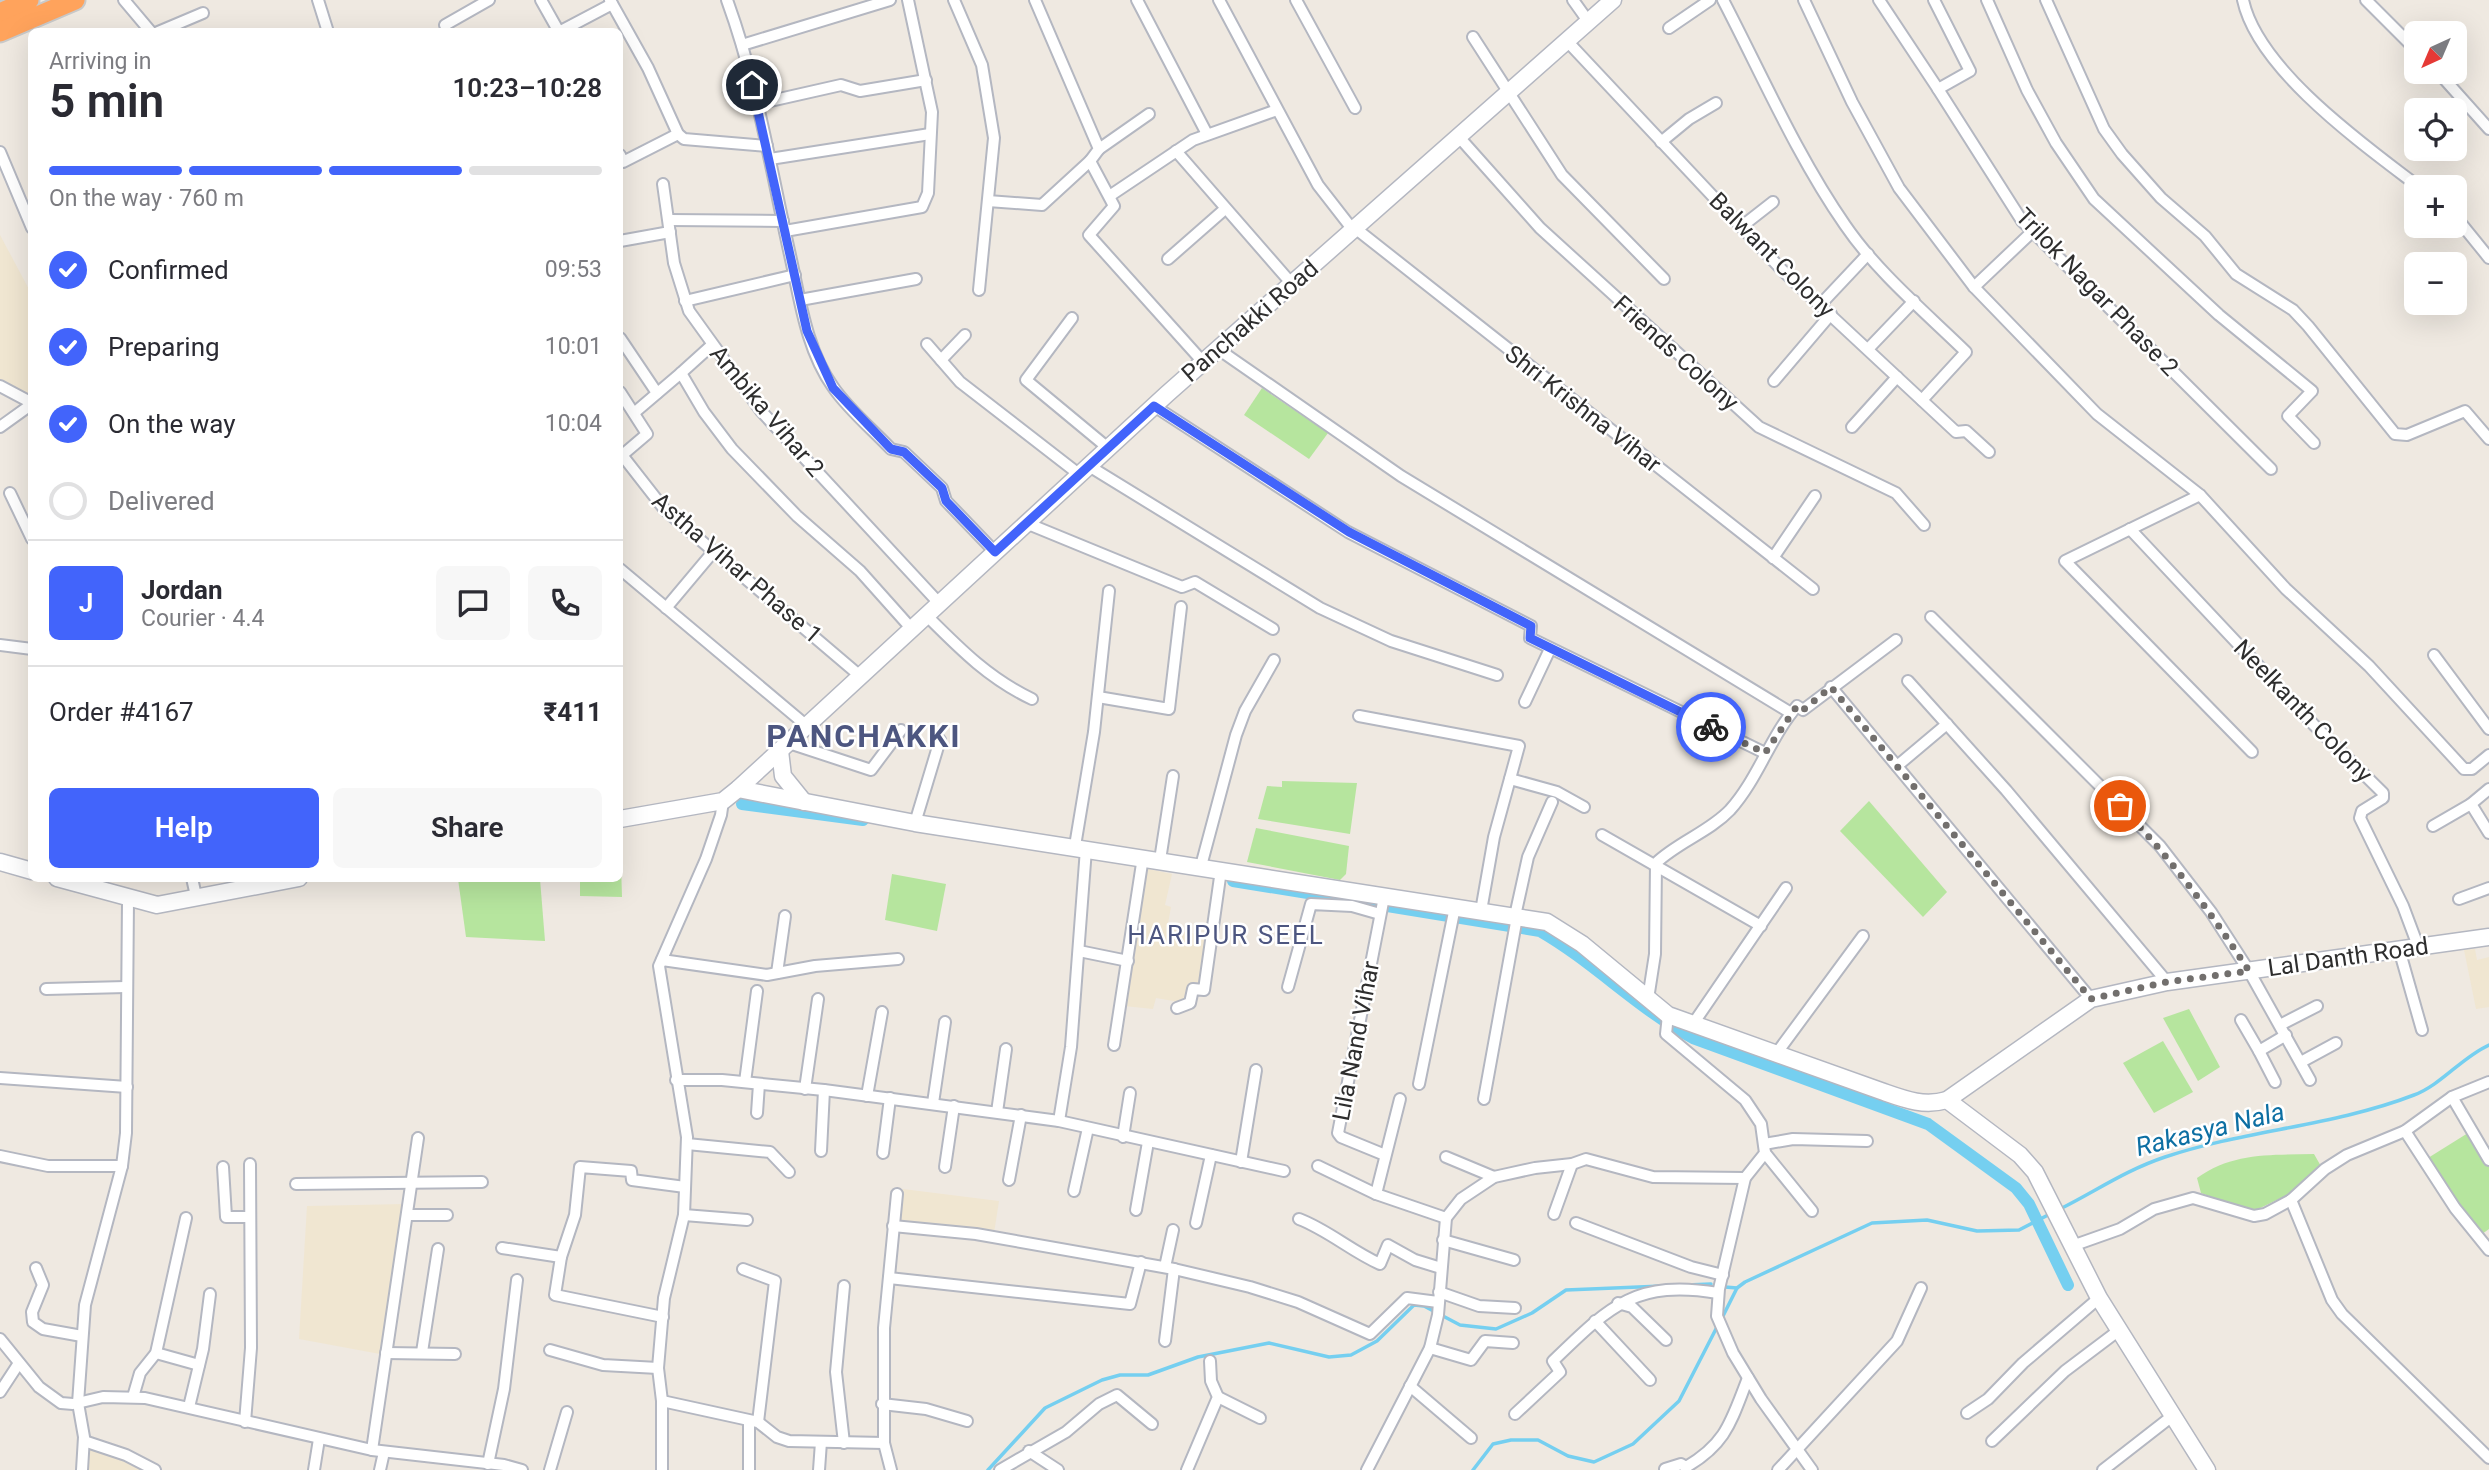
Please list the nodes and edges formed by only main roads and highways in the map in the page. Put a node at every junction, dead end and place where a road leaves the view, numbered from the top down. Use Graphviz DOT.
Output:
graph roads {
  1 [pos="75,0"];
  2 [pos="1613,0"];
  3 [pos="0,13"];
  4 [pos="33,17"];
  5 [pos="0,32"];
  6 [pos="784,747"];
  7 [pos="738,789"];
  8 [pos="804,802"];
  9 [pos="623,818"];
  10 [pos="0,862"];
  11 [pos="28,870"];
  12 [pos="276,882"];
  13 [pos="92,884"];
  14 [pos="2489,937"];
  15 [pos="1947,1100"];
  16 [pos="2207,1470"];
  1 -- 4 [label="highway"];
  2 -- 6 [label="main road, Panchakki Road"];
  3 -- 4 [label="highway"];
  4 -- 5 [label="highway"];
  6 -- 7 [label="main road, Panchakki Road"];
  6 -- 8 [label="main road"];
  7 -- 8 [label="main road"];
  7 -- 9 [label="main road, Panchakki Road"];
  8 -- 15 [label="main road"];
  10 -- 11 [label="main road"];
  12 -- 13 [label="main road"];
  14 -- 15 [label="main road, Lal Danth Road"];
  15 -- 16 [label="main road"];
}
